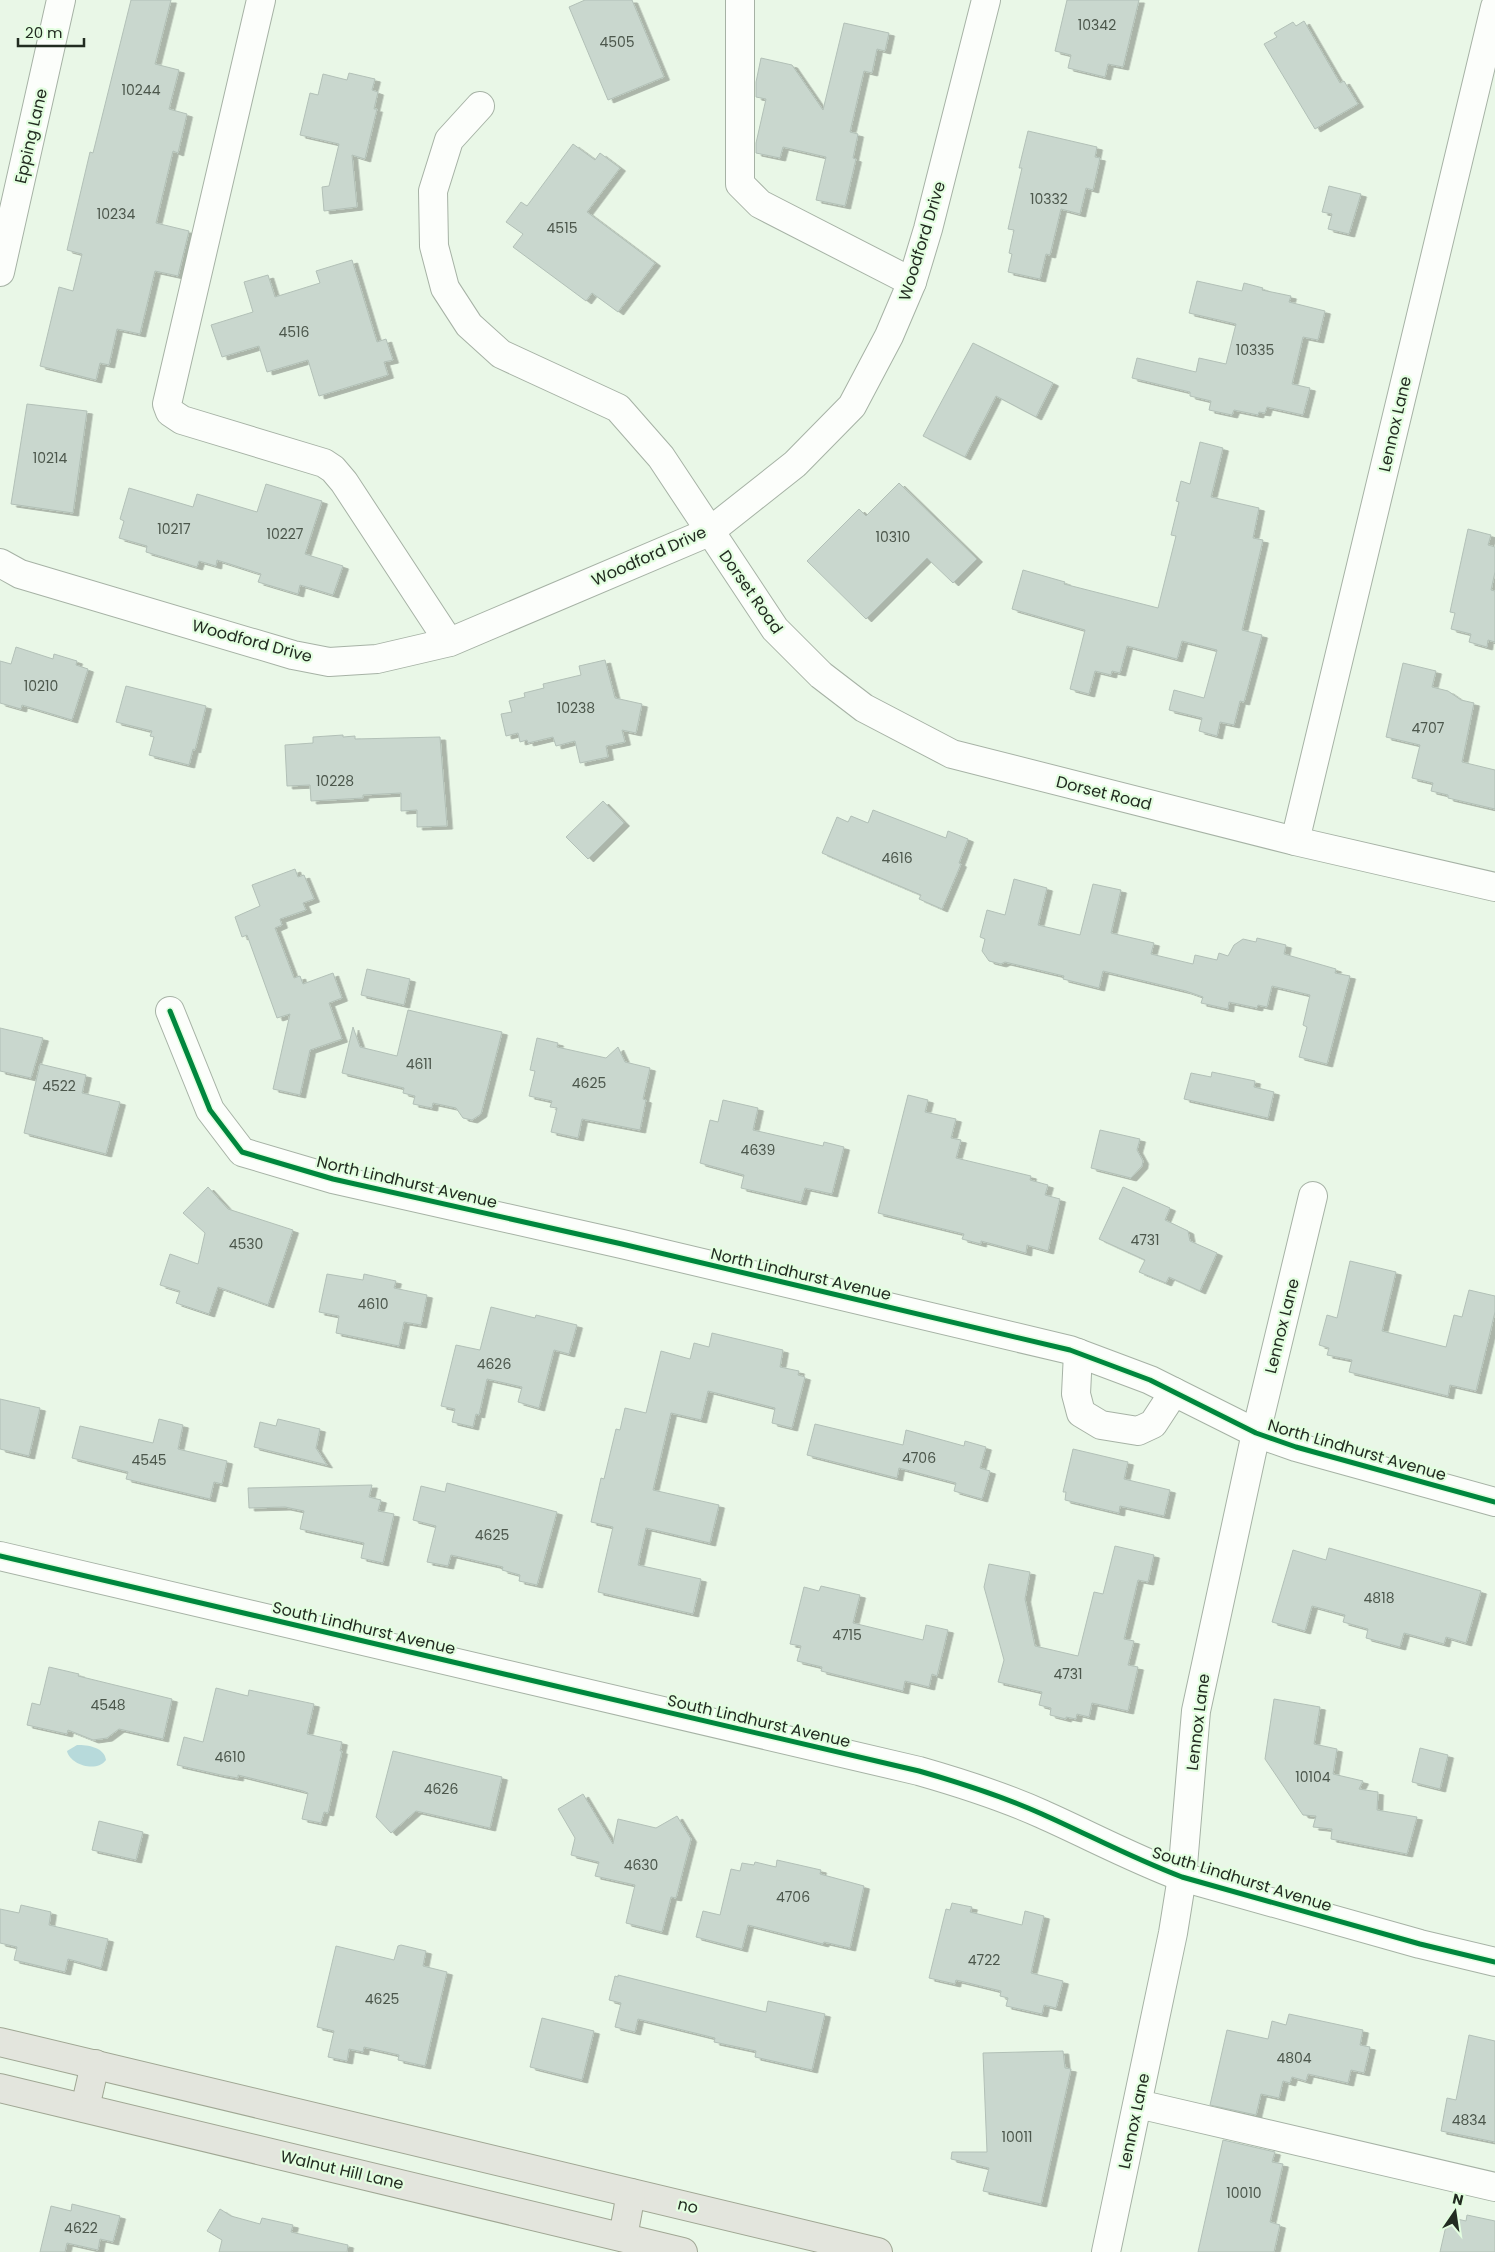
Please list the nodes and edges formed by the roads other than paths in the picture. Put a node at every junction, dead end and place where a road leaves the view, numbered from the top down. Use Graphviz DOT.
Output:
graph roads {
  1 [pos="61,0"];
  2 [pos="262,0"];
  3 [pos="740,0"];
  4 [pos="986,0"];
  5 [pos="1495,7"];
  6 [pos="480,106"];
  7 [pos="0,272"];
  8 [pos="912,282"];
  9 [pos="709,532"];
  10 [pos="0,563"];
  11 [pos="449,642"];
  12 [pos="1295,841"];
  13 [pos="1495,887"];
  14 [pos="170,1011"];
  15 [pos="1313,1196"];
  16 [pos="1078,1353"];
  17 [pos="1174,1392"];
  18 [pos="1256,1433"];
  19 [pos="1495,1502"];
  20 [pos="0,1556"];
  21 [pos="1182,1877"];
  22 [pos="1495,1962"];
  23 [pos="0,2042"];
  24 [pos="95,2064"];
  25 [pos="0,2088"];
  26 [pos="1138,2104"];
  27 [pos="85,2108"];
  28 [pos="1495,2186"];
  29 [pos="631,2193"];
  30 [pos="621,2245"];
  31 [pos="683,2252"];
  32 [pos="878,2252"];
  33 [pos="1106,2252"];
  1 -- 7 [label="street, Epping Lane"];
  2 -- 11 [label="street"];
  3 -- 8 [label="street"];
  4 -- 8 [label="street, Woodford Drive"];
  5 -- 12 [label="street, Lennox Lane"];
  6 -- 9 [label="street, Dorset Road"];
  8 -- 9 [label="street, Woodford Drive"];
  9 -- 11 [label="street, Woodford Drive"];
  9 -- 12 [label="street, Dorset Road"];
  10 -- 11 [label="street, Woodford Drive"];
  12 -- 13 [label="street, Dorset Road"];
  14 -- 16 [label="street, North Lindhurst Avenue"];
  15 -- 18 [label="street, Lennox Lane"];
  16 -- 17 [label="street, North Lindhurst Avenue"];
  16 -- 17 [label="street"];
  17 -- 18 [label="street, North Lindhurst Avenue"];
  18 -- 19 [label="street, North Lindhurst Avenue"];
  18 -- 21 [label="street, Lennox Lane"];
  20 -- 21 [label="street, South Lindhurst Avenue"];
  21 -- 22 [label="street, South Lindhurst Avenue"];
  21 -- 26 [label="street, Lennox Lane"];
  23 -- 24 [label="main road"];
  24 -- 27 [label="main road"];
  24 -- 29 [label="main road"];
  25 -- 27 [label="main road, Walnut Hill Lane"];
  26 -- 28 [label="street"];
  26 -- 33 [label="street, Lennox Lane"];
  27 -- 30 [label="main road, Walnut Hill Lane"];
  29 -- 30 [label="main road"];
  29 -- 32 [label="main road, no"];
  30 -- 31 [label="main road, Walnut Hill Lane"];
}
